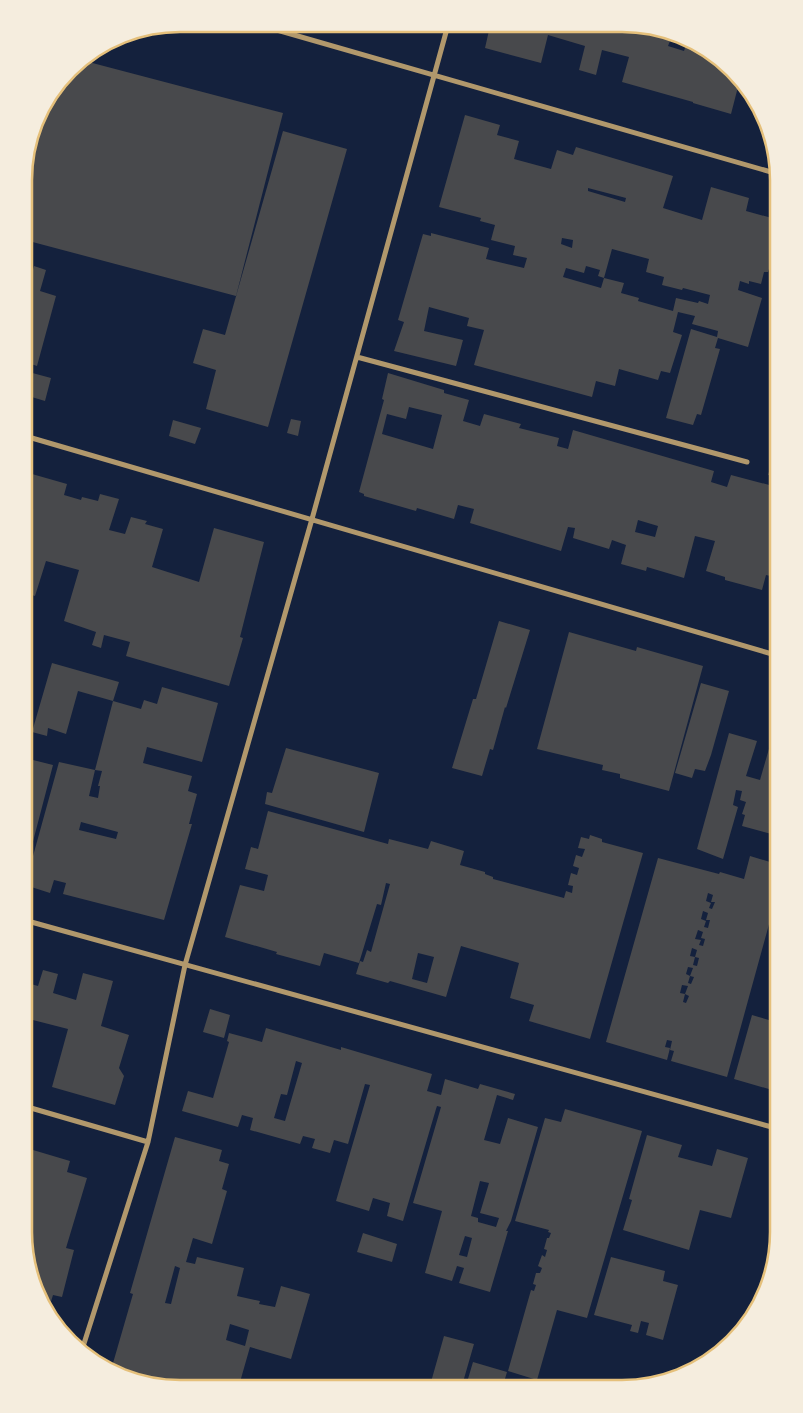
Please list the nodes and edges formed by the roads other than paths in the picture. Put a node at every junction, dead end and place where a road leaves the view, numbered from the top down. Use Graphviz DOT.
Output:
graph roads {
  1 [pos="284,32"];
  2 [pos="446,32"];
  3 [pos="435,75"];
  4 [pos="770,172"];
  5 [pos="357,357"];
  6 [pos="32,438"];
  7 [pos="747,462"];
  8 [pos="312,520"];
  9 [pos="770,653"];
  10 [pos="32,922"];
  11 [pos="185,965"];
  12 [pos="32,1108"];
  13 [pos="770,1127"];
  14 [pos="148,1142"];
  15 [pos="84,1345"];
  1 -- 3 [label="street"];
  2 -- 3 [label="street"];
  3 -- 4 [label="street"];
  3 -- 5 [label="street"];
  5 -- 7 [label="street"];
  5 -- 8 [label="street"];
  6 -- 8 [label="street"];
  8 -- 9 [label="street"];
  8 -- 11 [label="street"];
  10 -- 11 [label="street"];
  11 -- 13 [label="street"];
  11 -- 14 [label="street"];
  12 -- 14 [label="street"];
  14 -- 15 [label="street"];
}
